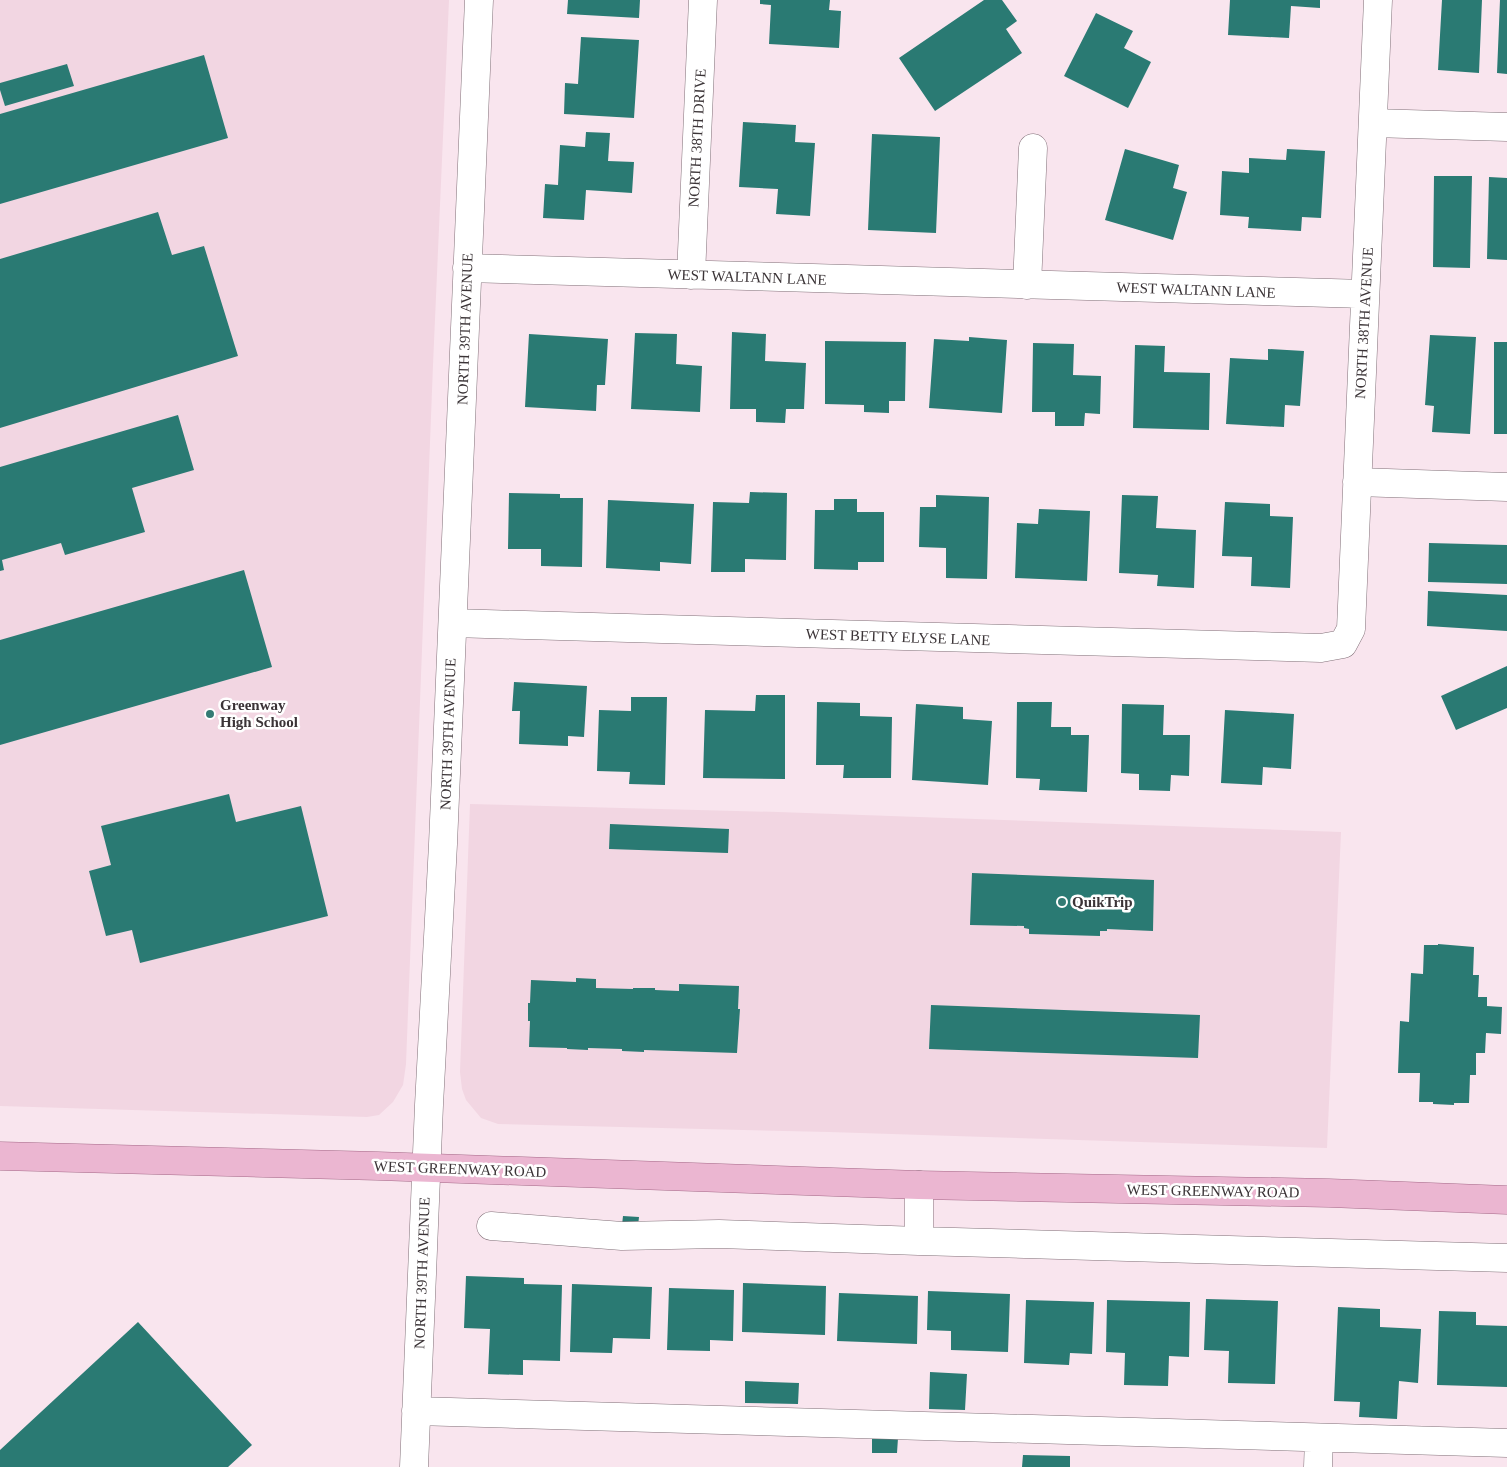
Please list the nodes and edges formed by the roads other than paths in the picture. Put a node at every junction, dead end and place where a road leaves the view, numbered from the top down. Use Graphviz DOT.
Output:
graph roads {
  1 [pos="479,0"];
  2 [pos="704,0"];
  3 [pos="1378,0"];
  4 [pos="1373,123"];
  5 [pos="1507,127"];
  6 [pos="1032,148"];
  7 [pos="467,268"];
  8 [pos="691,275"];
  9 [pos="1026,285"];
  10 [pos="1365,294"];
  11 [pos="1357,482"];
  12 [pos="1507,487"];
  13 [pos="453,624"];
  14 [pos="1344,644"];
  15 [pos="0,1156"];
  16 [pos="426,1168"];
  17 [pos="919,1184"];
  18 [pos="1507,1200"];
  19 [pos="491,1226"];
  20 [pos="919,1241"];
  21 [pos="1507,1258"];
  22 [pos="416,1411"];
  23 [pos="1319,1438"];
  24 [pos="1507,1443"];
  25 [pos="414,1467"];
  26 [pos="1318,1467"];
  1 -- 7 [label="street, NORTH 39TH AVENUE"];
  2 -- 8 [label="street, NORTH 38TH DRIVE"];
  3 -- 4 [label="street, NORTH 38TH AVENUE"];
  4 -- 5 [label="street"];
  4 -- 10 [label="street, NORTH 38TH AVENUE"];
  6 -- 9 [label="street"];
  7 -- 8 [label="street, WEST WALTANN LANE"];
  7 -- 13 [label="street, NORTH 39TH AVENUE"];
  8 -- 9 [label="street, WEST WALTANN LANE"];
  9 -- 10 [label="street, WEST WALTANN LANE"];
  10 -- 11 [label="street, NORTH 38TH AVENUE"];
  11 -- 12 [label="street"];
  11 -- 14 [label="street, NORTH 38TH AVENUE"];
  13 -- 14 [label="street, WEST BETTY ELYSE LANE"];
  13 -- 16 [label="street, NORTH 39TH AVENUE"];
  15 -- 16 [label="main road, WEST GREENWAY ROAD"];
  16 -- 17 [label="main road, WEST GREENWAY ROAD"];
  16 -- 22 [label="street, NORTH 39TH AVENUE"];
  17 -- 18 [label="main road, WEST GREENWAY ROAD"];
  17 -- 20 [label="street"];
  19 -- 20 [label="street"];
  20 -- 21 [label="street"];
  22 -- 23 [label="street"];
  22 -- 25 [label="street, NORTH 39TH AVENUE"];
  23 -- 24 [label="street"];
  23 -- 26 [label="street"];
}
